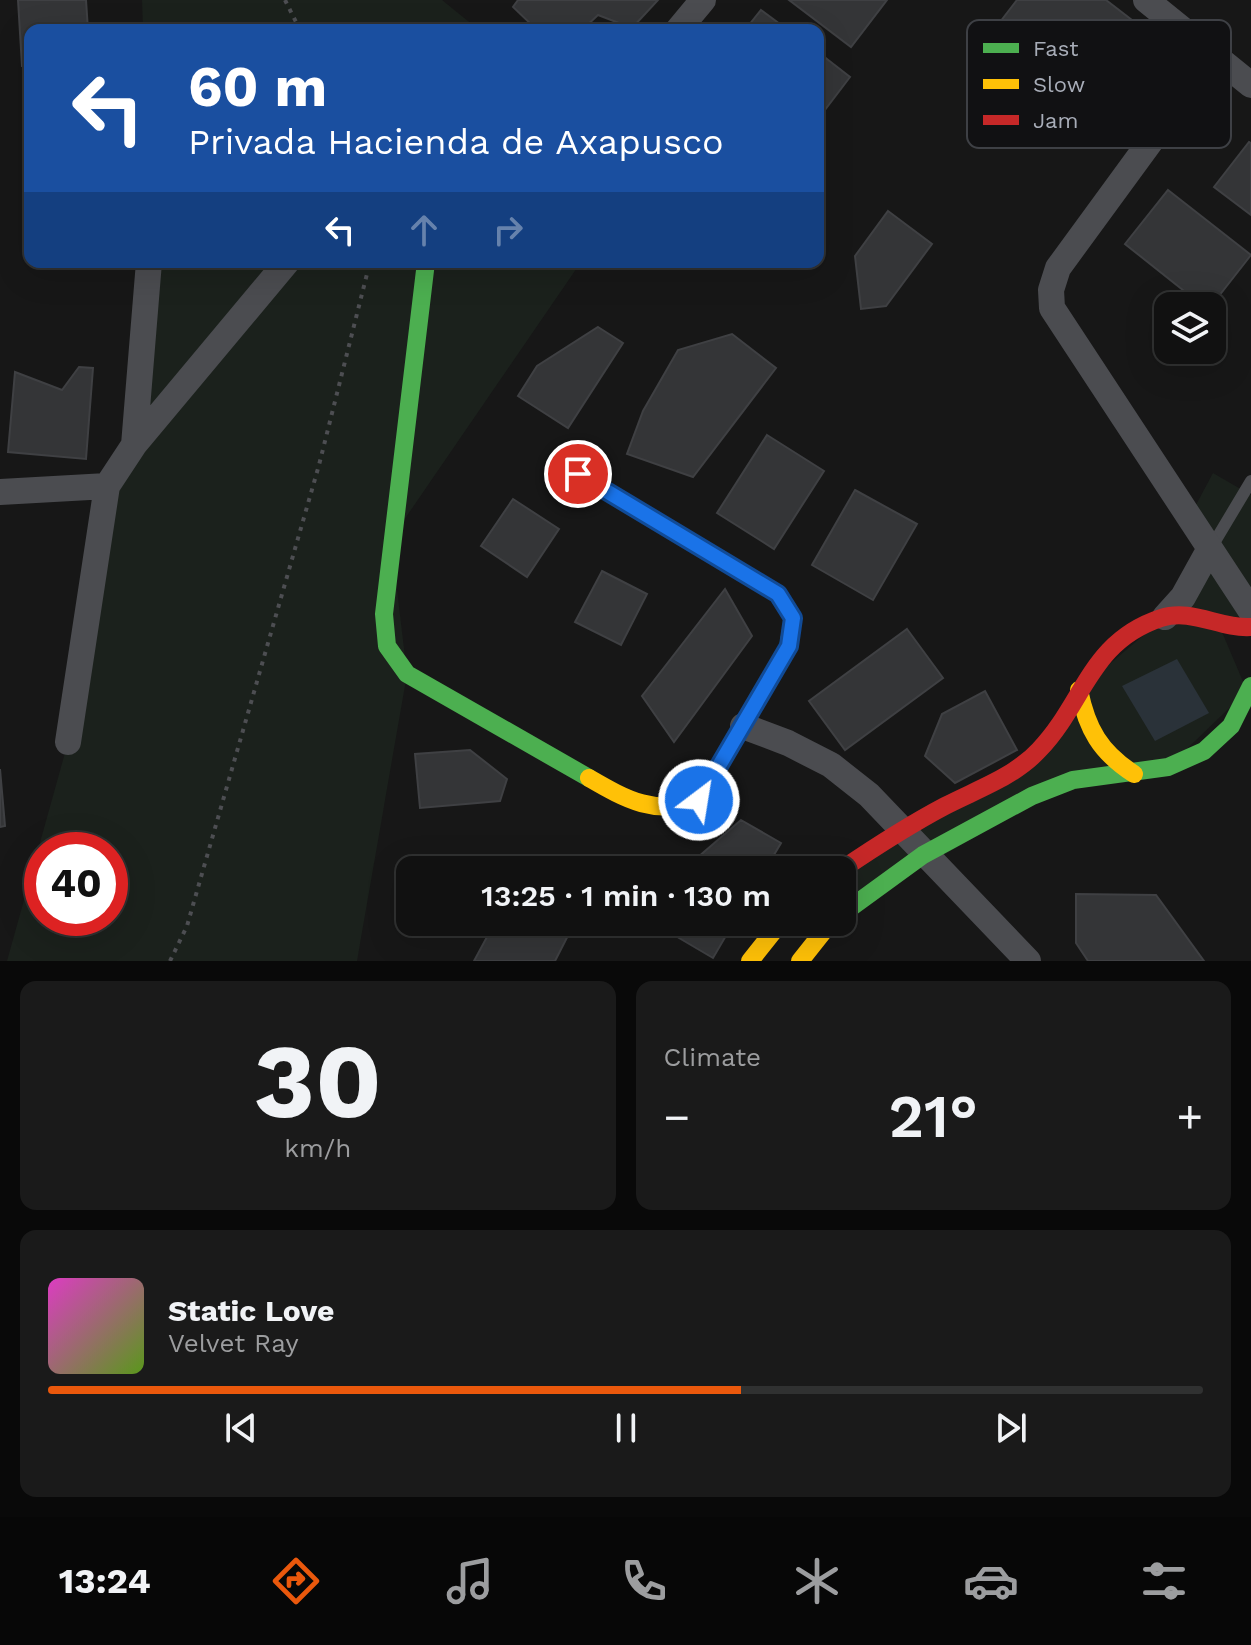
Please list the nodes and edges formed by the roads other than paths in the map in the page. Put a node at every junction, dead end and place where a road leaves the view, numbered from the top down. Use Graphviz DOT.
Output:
graph roads {
  1 [pos="703,0"];
  2 [pos="1146,0"];
  3 [pos="1170,20"];
  4 [pos="683,24"];
  5 [pos="1231,70"];
  6 [pos="1251,85"];
  7 [pos="1146,148"];
  8 [pos="149,268"];
  9 [pos="282,268"];
  10 [pos="425,268"];
  11 [pos="134,445"];
  12 [pos="578,474"];
  13 [pos="1251,481"];
  14 [pos="107,486"];
  15 [pos="0,492"];
  16 [pos="1209,550"];
  17 [pos="1251,611"];
  18 [pos="1165,617"];
  19 [pos="1219,624"];
  20 [pos="1251,627"];
  21 [pos="1235,643"];
  22 [pos="1245,666"];
  23 [pos="1249,688"];
  24 [pos="1079,690"];
  25 [pos="743,726"];
  26 [pos="68,742"];
  27 [pos="1134,774"];
  28 [pos="902,829"];
  29 [pos="923,855"];
  30 [pos="856,860"];
  31 [pos="856,904"];
  32 [pos="770,936"];
  33 [pos="820,936"];
  34 [pos="750,961"];
  35 [pos="800,961"];
  36 [pos="1028,961"];
  1 -- 4 [label="street"];
  2 -- 3 [label="street"];
  5 -- 6 [label="street"];
  7 -- 16 [label="street"];
  8 -- 11 [label="street"];
  9 -- 11 [label="street"];
  10 -- 25 [label="street"];
  11 -- 14 [label="street"];
  12 -- 25 [label="street"];
  13 -- 16 [label="lane"];
  14 -- 15 [label="street"];
  14 -- 26 [label="street"];
  16 -- 17 [label="street"];
  16 -- 18 [label="street"];
  18 -- 19 [label="street"];
  18 -- 24 [label="street"];
  19 -- 20 [label="street"];
  19 -- 21 [label="street"];
  22 -- 23 [label="street"];
  23 -- 27 [label="street"];
  24 -- 27 [label="street"];
  24 -- 28 [label="street"];
  25 -- 28 [label="street"];
  27 -- 29 [label="street"];
  28 -- 29 [label="street"];
  28 -- 30 [label="street"];
  29 -- 31 [label="street"];
  29 -- 36 [label="street"];
  32 -- 34 [label="street"];
  33 -- 35 [label="street"];
}
